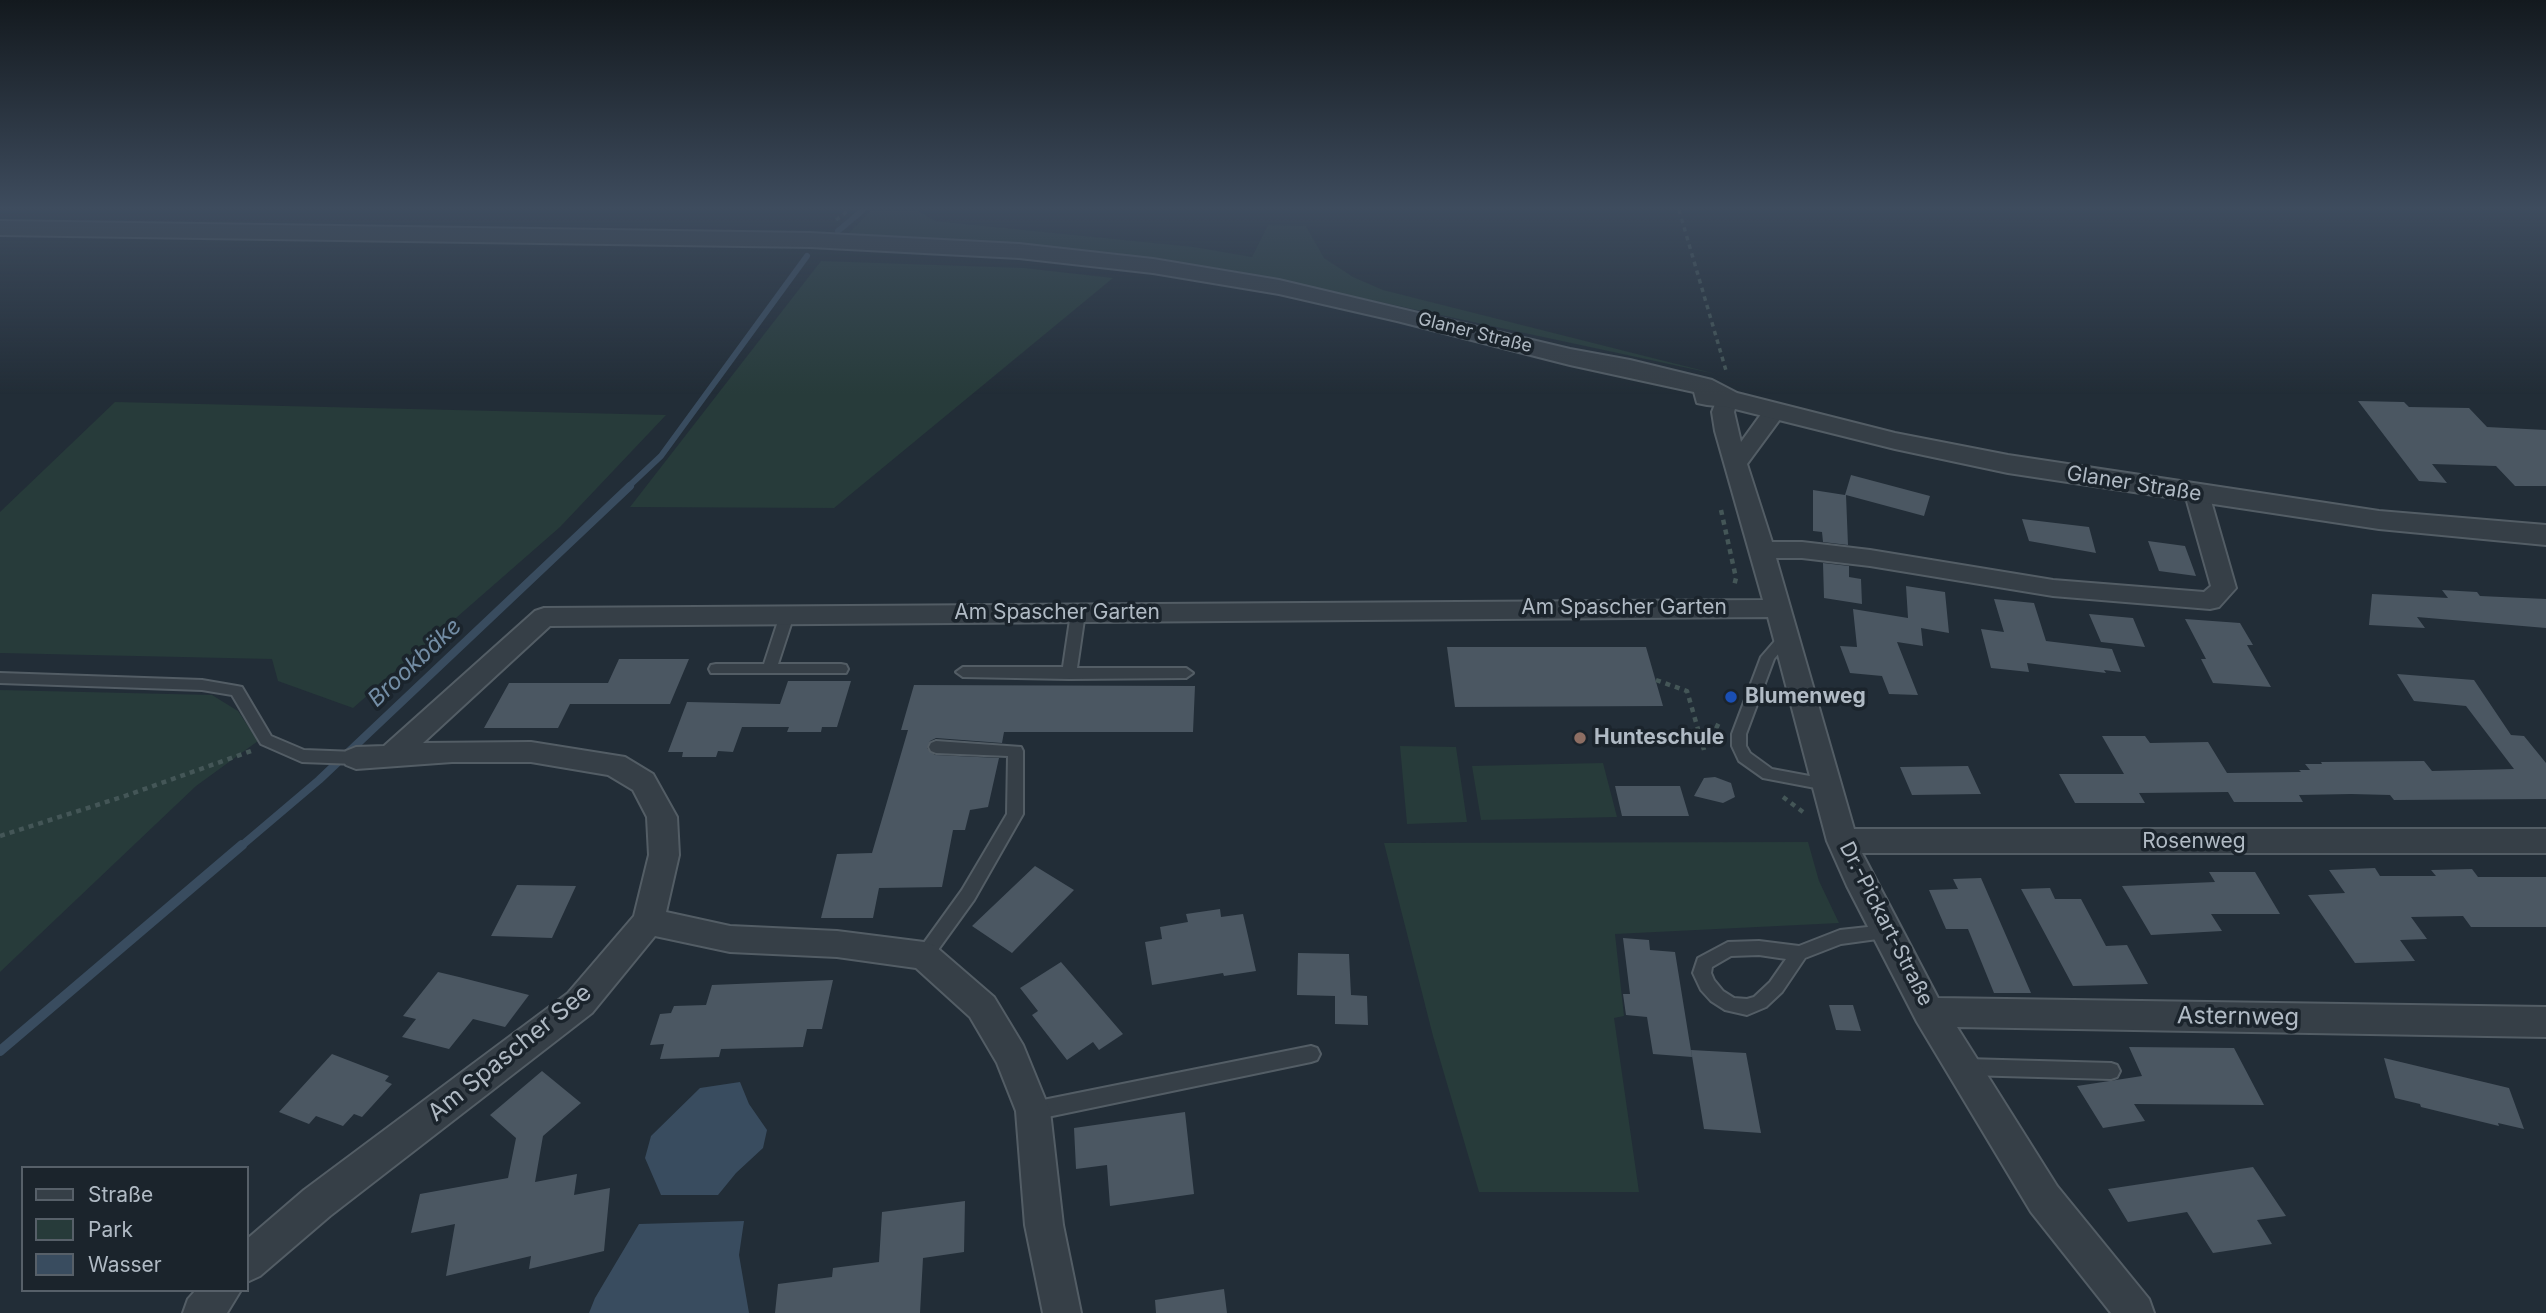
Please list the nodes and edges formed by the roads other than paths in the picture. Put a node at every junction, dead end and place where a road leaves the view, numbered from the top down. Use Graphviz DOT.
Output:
graph roads {
  1 [pos="1183,271"];
  2 [pos="1727,399"];
  3 [pos="1775,411"];
  4 [pos="1736,464"];
  5 [pos="2197,494"];
  6 [pos="2546,535"];
  7 [pos="1762,550"];
  8 [pos="1776,607"];
  9 [pos="1078,613"];
  10 [pos="787,615"];
  11 [pos="1785,638"];
  12 [pos="769,668"];
  13 [pos="841,668"];
  14 [pos="716,669"];
  15 [pos="963,673"];
  16 [pos="1185,673"];
  17 [pos="1069,674"];
  18 [pos="0,678"];
  19 [pos="936,747"];
  20 [pos="392,755"];
  21 [pos="356,758"];
  22 [pos="1826,784"];
  23 [pos="1842,841"];
  24 [pos="2546,841"];
  25 [pos="648,921"];
  26 [pos="1886,932"];
  27 [pos="1798,953"];
  28 [pos="924,956"];
  29 [pos="1929,1012"];
  30 [pos="2546,1022"];
  31 [pos="1311,1054"];
  32 [pos="1966,1067"];
  33 [pos="2111,1071"];
  34 [pos="1032,1111"];
  35 [pos="2044,1199"];
  36 [pos="248,1262"];
  37 [pos="220,1292"];
  38 [pos="202,1313"];
  39 [pos="1062,1313"];
  40 [pos="2135,1313"];
  1 -- 2 [label="street, Glaner Straße"];
  2 -- 3 [label="street, Glaner Straße"];
  2 -- 4 [label="street, Dr.-Pickart-Straße"];
  3 -- 4 [label="street"];
  3 -- 5 [label="street, Glaner Straße"];
  4 -- 7 [label="street, Dr.-Pickart-Straße"];
  5 -- 6 [label="street, Glaner Straße"];
  5 -- 7 [label="street"];
  7 -- 8 [label="street, Dr.-Pickart-Straße"];
  8 -- 9 [label="street, Am Spascher Garten"];
  8 -- 11 [label="street, Dr.-Pickart-Straße"];
  9 -- 10 [label="street, Am Spascher Garten"];
  9 -- 17 [label="lane"];
  10 -- 12 [label="lane"];
  10 -- 20 [label="street, Am Spascher Garten"];
  11 -- 22 [label="street, Dr.-Pickart-Straße"];
  11 -- 22 [label="lane"];
  12 -- 13 [label="lane"];
  12 -- 14 [label="lane"];
  15 -- 17 [label="lane"];
  16 -- 17 [label="lane"];
  18 -- 21 [label="lane"];
  19 -- 28 [label="lane"];
  20 -- 21 [label="street, Am Spascher See"];
  20 -- 25 [label="street, Am Spascher See"];
  22 -- 23 [label="street, Dr.-Pickart-Straße"];
  23 -- 24 [label="street, Rosenweg"];
  23 -- 26 [label="street, Dr.-Pickart-Straße"];
  25 -- 28 [label="street"];
  25 -- 36 [label="street, Am Spascher See"];
  26 -- 27 [label="lane"];
  26 -- 29 [label="street, Dr.-Pickart-Straße"];
  27 -- 27 [label="lane"];
  28 -- 34 [label="street"];
  29 -- 30 [label="street, Asternweg"];
  29 -- 32 [label="street, Dr.-Pickart-Straße"];
  31 -- 34 [label="lane"];
  32 -- 33 [label="lane"];
  32 -- 35 [label="street, Dr.-Pickart-Straße"];
  34 -- 39 [label="street"];
  35 -- 40 [label="street"];
  37 -- 38 [label="street"];
}
